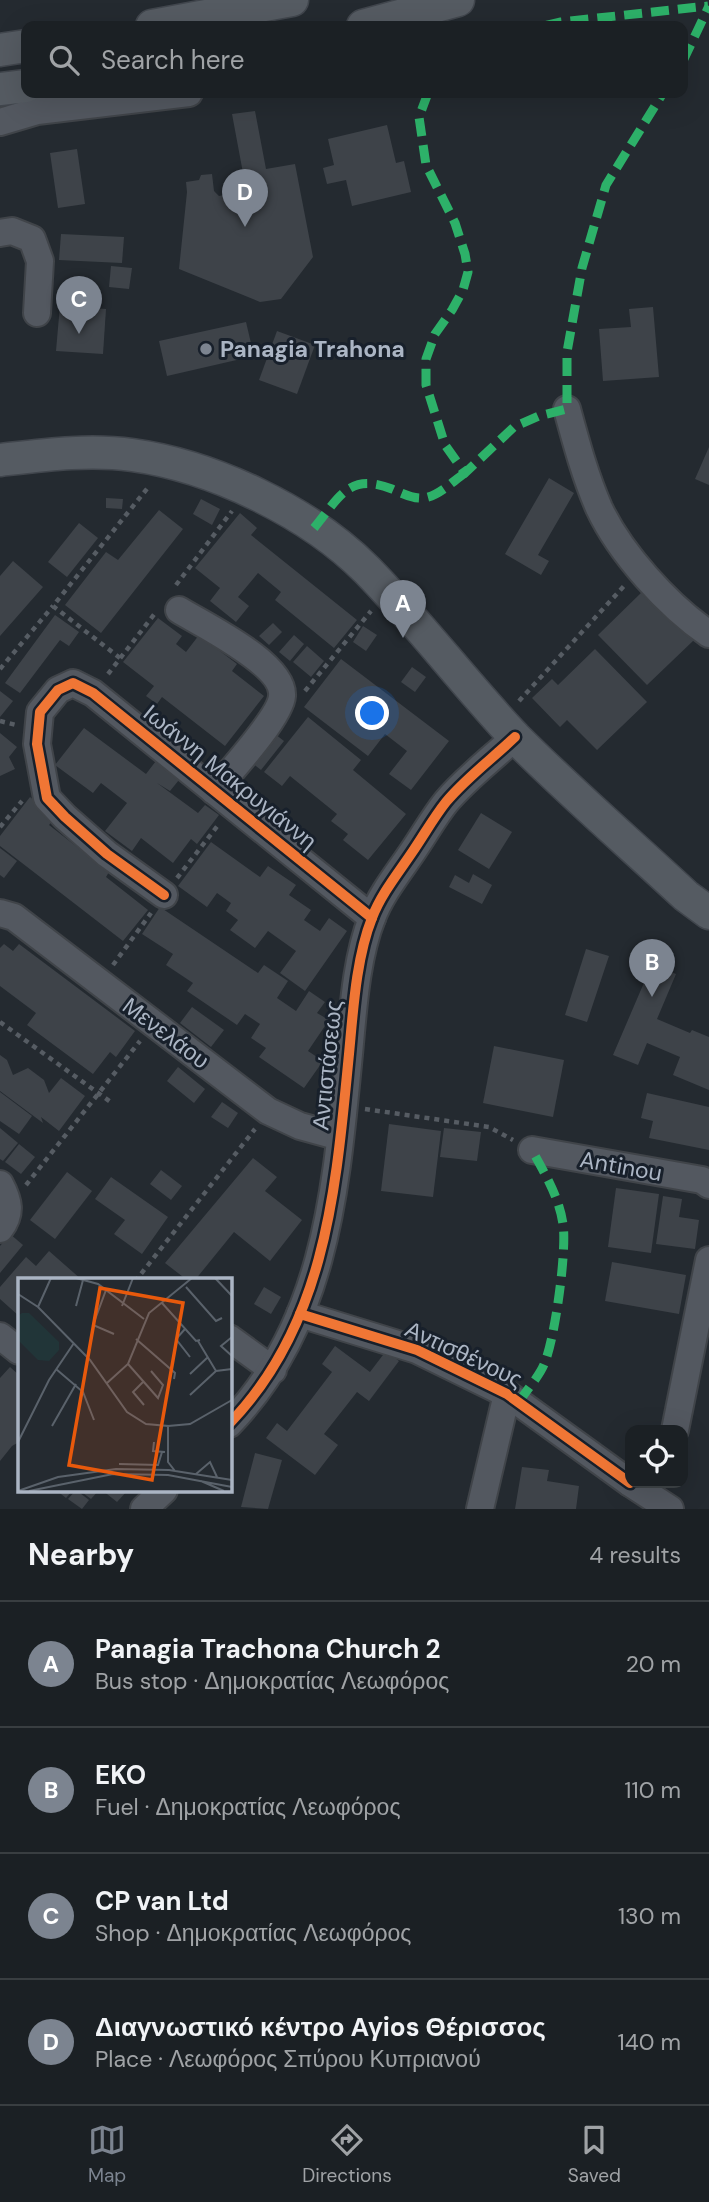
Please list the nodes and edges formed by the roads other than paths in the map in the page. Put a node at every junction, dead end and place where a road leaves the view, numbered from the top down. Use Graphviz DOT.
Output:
graph roads {
  1 [pos="292,0"];
  2 [pos="457,0"];
  3 [pos="179,21"];
  4 [pos="380,21"];
  5 [pos="21,47"];
  6 [pos="0,50"];
  7 [pos="21,87"];
  8 [pos="0,89"];
  9 [pos="147,98"];
  10 [pos="0,122"];
  11 [pos="0,233"];
  12 [pos="37,313"];
  13 [pos="567,409"];
  14 [pos="0,432"];
  15 [pos="35,456"];
  16 [pos="0,460"];
  17 [pos="179,610"];
  18 [pos="709,634"];
  19 [pos="508,729"];
  20 [pos="214,791"];
  21 [pos="164,895"];
  22 [pos="0,913"];
  23 [pos="709,913"];
  24 [pos="372,918"];
  25 [pos="340,1138"];
  26 [pos="532,1150"];
  27 [pos="709,1185"];
  28 [pos="4,1191"];
  29 [pos="0,1229"];
  30 [pos="709,1260"];
  31 [pos="300,1314"];
  32 [pos="0,1336"];
  33 [pos="231,1339"];
  34 [pos="18,1350"];
  35 [pos="273,1370"];
  36 [pos="507,1394"];
  37 [pos="231,1422"];
  38 [pos="677,1425"];
  39 [pos="625,1479"];
  40 [pos="641,1488"];
  41 [pos="162,1492"];
  42 [pos="665,1499"];
  43 [pos="144,1509"];
  44 [pos="481,1509"];
  1 -- 3 [label="main road"];
  2 -- 4 [label="main road"];
  5 -- 6 [label="main road"];
  7 -- 8 [label="main road"];
  9 -- 10 [label="street"];
  11 -- 12 [label="street"];
  13 -- 18 [label="street"];
  14 -- 15 [label="main road"];
  15 -- 16 [label="main road"];
  15 -- 19 [label="main road"];
  17 -- 20 [label="street"];
  19 -- 23 [label="main road"];
  19 -- 24 [label="street, Αντιστάσεως"];
  20 -- 21 [label="street, Ιωάννη Μακρυγιάννη"];
  20 -- 24 [label="street, Ιωάννη Μακρυγιάννη"];
  22 -- 25 [label="street, Μενελάου"];
  24 -- 25 [label="street, Αντιστάσεως"];
  25 -- 31 [label="street, Αντιστάσεως"];
  26 -- 27 [label="street, Antinou"];
  28 -- 29 [label="street"];
  30 -- 38 [label="street"];
  31 -- 35 [label="street, Αντιστάσεως"];
  31 -- 36 [label="street, Αντισθένους"];
  32 -- 34 [label="street"];
  33 -- 35 [label="street"];
  35 -- 37 [label="street, Αντιστάσεως"];
  36 -- 39 [label="street, Αντισθένους"];
  36 -- 44 [label="street"];
  40 -- 42 [label="street, Αντισθένους"];
  41 -- 43 [label="street"];
}
